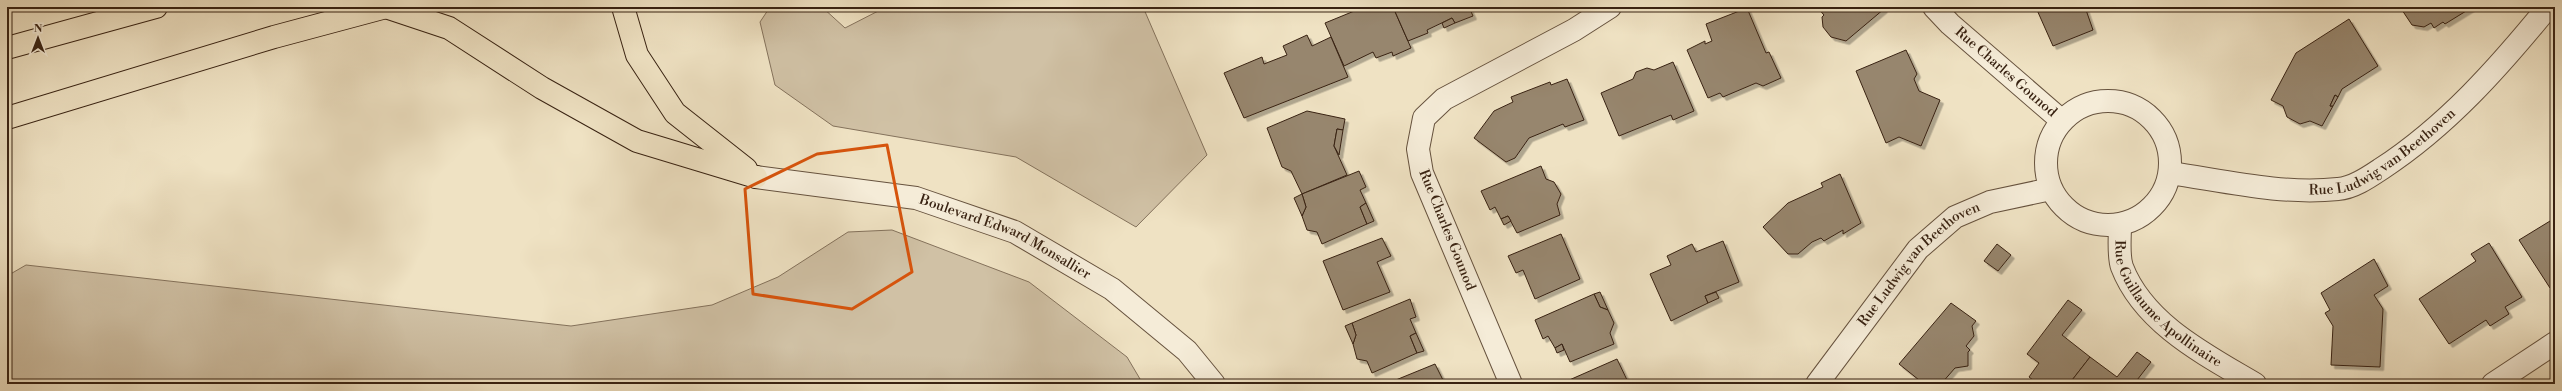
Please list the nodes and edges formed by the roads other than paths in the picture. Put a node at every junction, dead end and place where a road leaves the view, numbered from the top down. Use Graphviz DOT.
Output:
graph roads {
  1 [pos="156,7"];
  2 [pos="386,7"];
  3 [pos="623,7"];
  4 [pos="1610,7"];
  5 [pos="1934,7"];
  6 [pos="2548,7"];
  7 [pos="7,48"];
  8 [pos="7,118"];
  9 [pos="2061,120"];
  10 [pos="2170,172"];
  11 [pos="756,177"];
  12 [pos="2051,189"];
  13 [pos="2120,225"];
  14 [pos="2555,343"];
  15 [pos="1214,384"];
  16 [pos="1511,384"];
  17 [pos="1817,384"];
  18 [pos="2255,384"];
  19 [pos="2493,384"];
  1 -- 7 [label="main road"];
  2 -- 8 [label="main road"];
  2 -- 11 [label="main road"];
  3 -- 11 [label="main road"];
  4 -- 16 [label="street, Rue Charles Gounod"];
  5 -- 9 [label="street, Rue Charles Gounod"];
  6 -- 10 [label="street, Rue Ludwig van Beethoven"];
  9 -- 10 [label="street"];
  9 -- 12 [label="street"];
  10 -- 13 [label="street"];
  11 -- 15 [label="street, Boulevard Edward Monsallier"];
  12 -- 13 [label="street"];
  12 -- 17 [label="street, Rue Ludwig van Beethoven"];
  13 -- 18 [label="street, Rue Guillaume Apollinaire"];
  14 -- 19 [label="street"];
}
